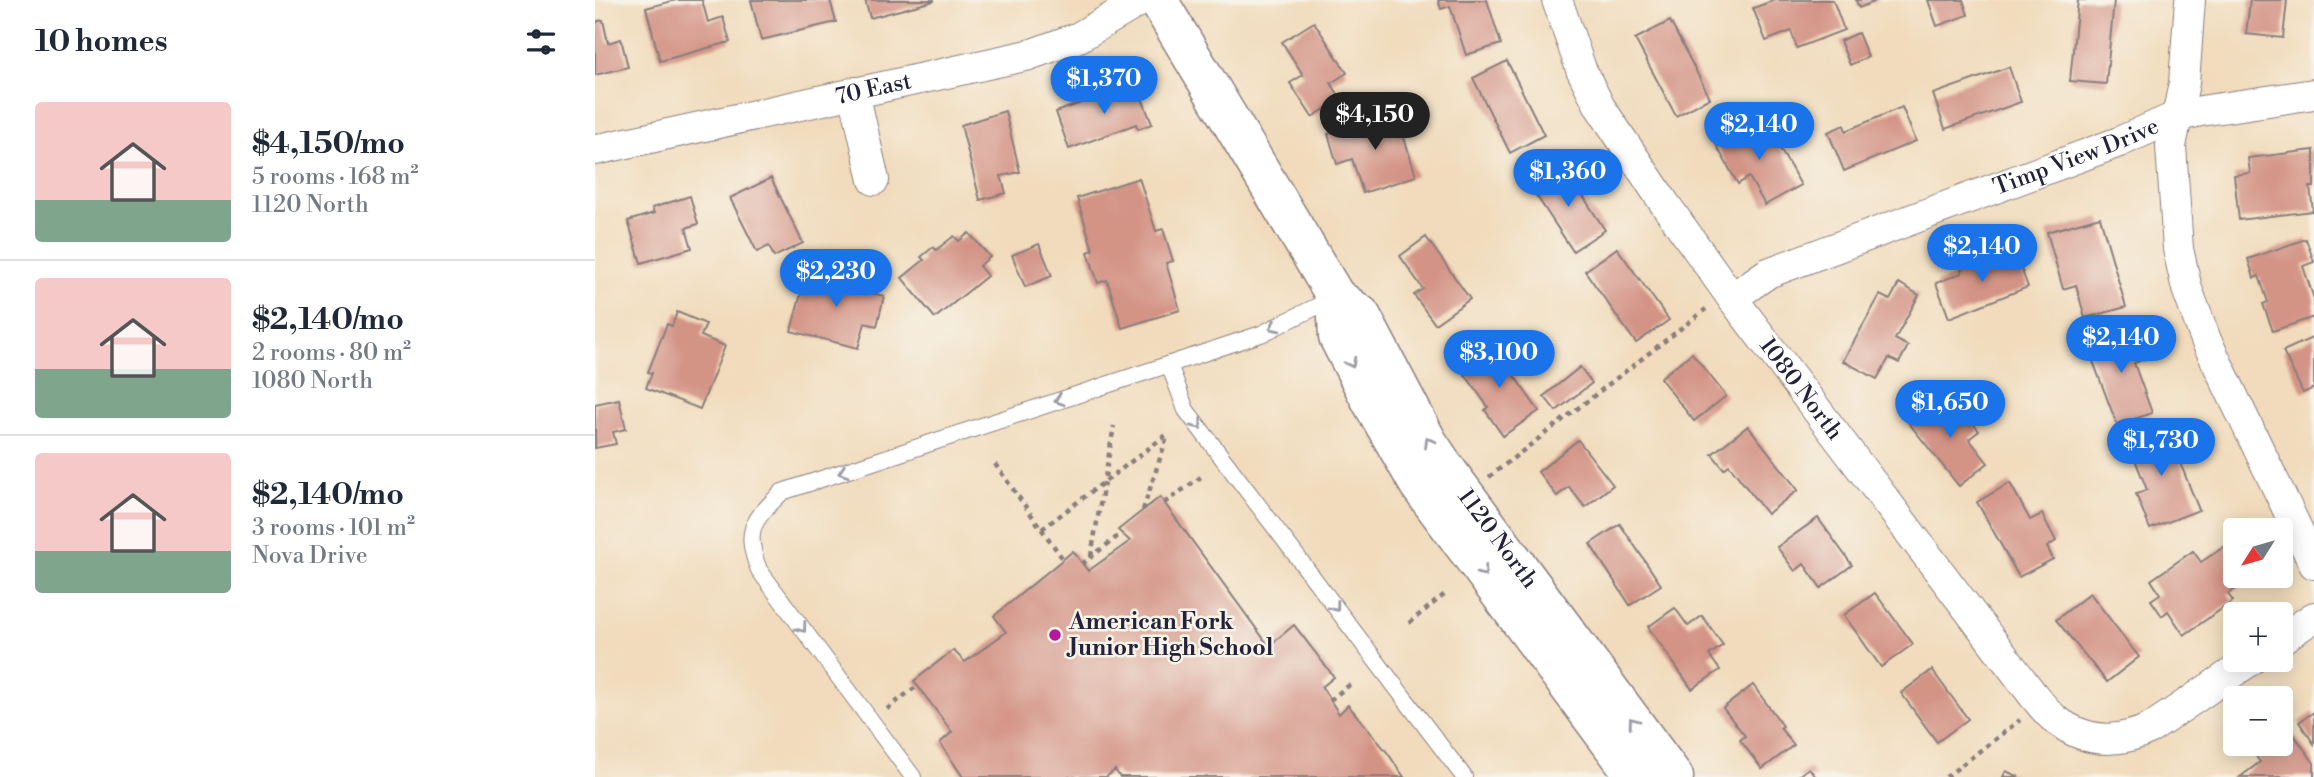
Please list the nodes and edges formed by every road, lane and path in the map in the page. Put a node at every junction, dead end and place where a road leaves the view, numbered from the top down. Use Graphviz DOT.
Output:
graph roads {
  1 [pos="1142,0"];
  2 [pos="1158,0"];
  3 [pos="2190,0"];
  4 [pos="1563,2"];
  5 [pos="854,92"];
  6 [pos="2314,94"];
  7 [pos="2175,117"];
  8 [pos="595,150"];
  9 [pos="874,180"];
  10 [pos="1336,298"];
  11 [pos="1719,304"];
  12 [pos="1169,364"];
  13 [pos="1114,425"];
  14 [pos="995,464"];
  15 [pos="1201,477"];
  16 [pos="1487,479"];
  17 [pos="1104,482"];
  18 [pos="1164,503"];
  19 [pos="1143,510"];
  20 [pos="1042,529"];
  21 [pos="1122,533"];
  22 [pos="1091,556"];
  23 [pos="1063,559"];
  24 [pos="1082,564"];
  25 [pos="2314,565"];
  26 [pos="1445,594"];
  27 [pos="2314,617"];
  28 [pos="1409,622"];
  29 [pos="2293,631"];
  30 [pos="2233,672"];
  31 [pos="1352,683"];
  32 [pos="917,686"];
  33 [pos="1330,700"];
  34 [pos="884,711"];
  35 [pos="2021,720"];
  36 [pos="913,777"];
  37 [pos="1464,777"];
  38 [pos="1636,777"];
  39 [pos="1674,777"];
  40 [pos="1946,777"];
  1 -- 5 [label="street, 70 East"];
  2 -- 10 [label="street, 1120 North"];
  3 -- 7 [label="street"];
  4 -- 11 [label="street, 1080 North"];
  5 -- 8 [label="street, 70 East"];
  5 -- 9 [label="street"];
  6 -- 7 [label="street, Timp View Drive"];
  7 -- 11 [label="street, Timp View Drive"];
  7 -- 25 [label="street"];
  10 -- 12 [label="lane, one-way"];
  10 -- 38 [label="street, 1120 North, one-way"];
  39 -- 10 [label="street, 1120 North, one-way"];
  11 -- 16 [label="path"];
  11 -- 30 [label="street, 1080 North"];
  12 -- 36 [label="lane, one-way"];
  12 -- 37 [label="lane, one-way"];
  13 -- 17 [label="path"];
  14 -- 20 [label="path"];
  15 -- 18 [label="path"];
  17 -- 19 [label="path"];
  17 -- 20 [label="path"];
  17 -- 22 [label="path"];
  20 -- 23 [label="path"];
  21 -- 22 [label="path"];
  22 -- 24 [label="path"];
  26 -- 28 [label="path"];
  27 -- 29 [label="street"];
  31 -- 33 [label="path"];
  32 -- 34 [label="path"];
  35 -- 40 [label="path"];
}
